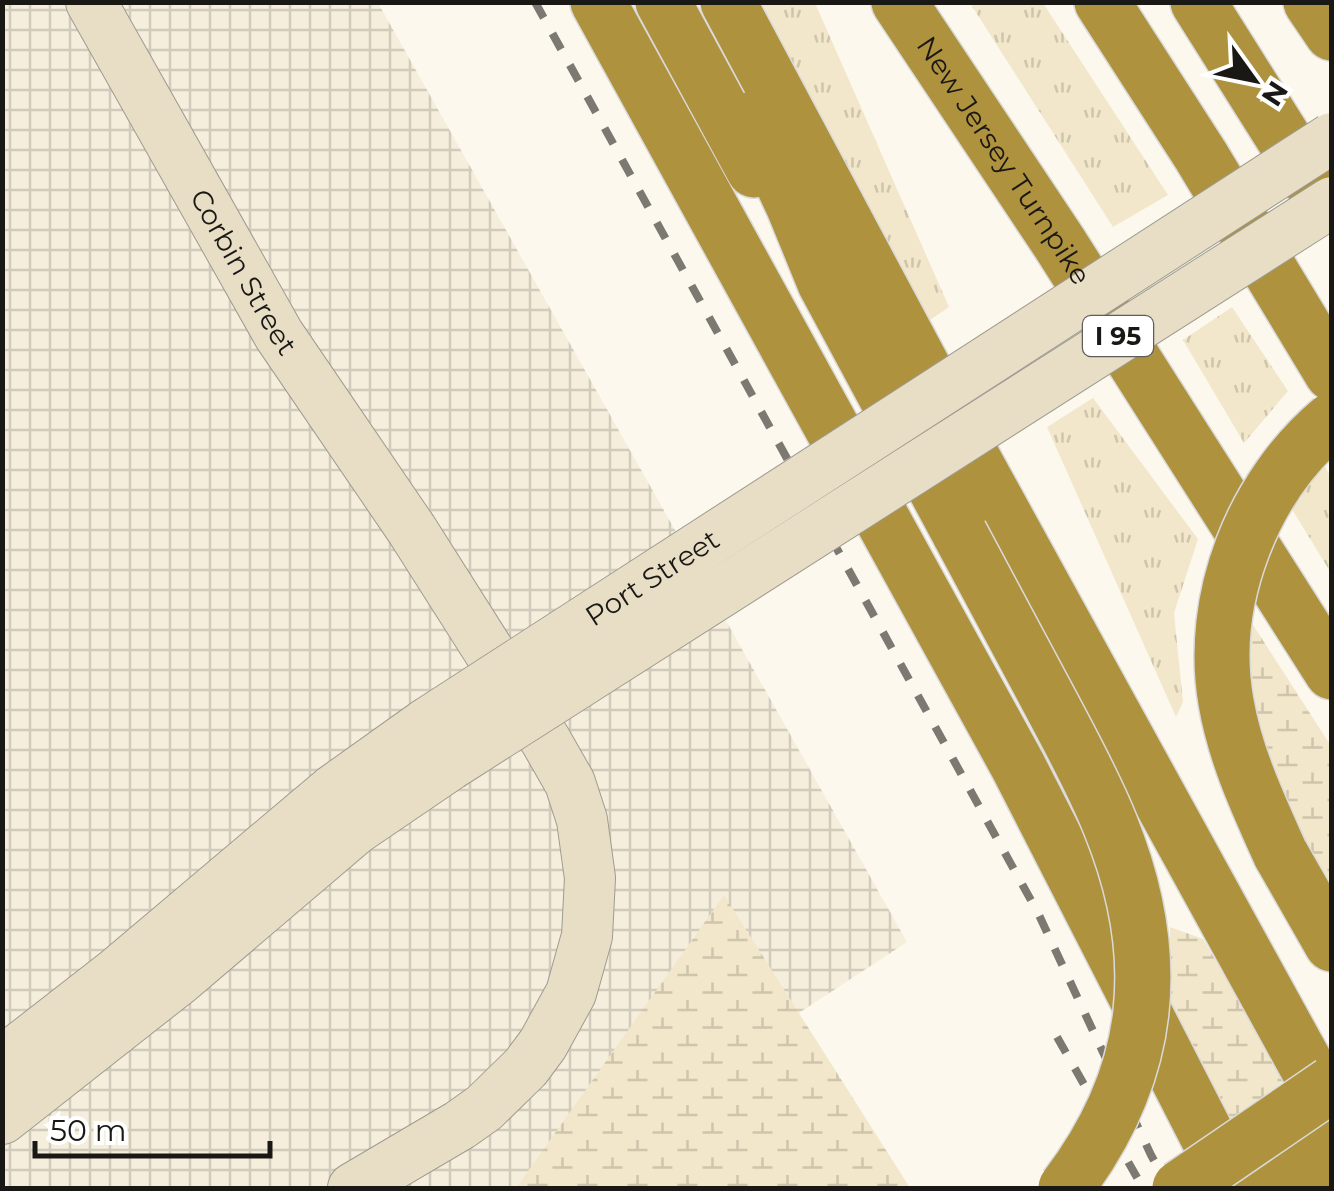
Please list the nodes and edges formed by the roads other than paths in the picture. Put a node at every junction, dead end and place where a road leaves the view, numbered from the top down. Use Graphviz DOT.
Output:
graph roads {
  1 [pos="91,2"];
  2 [pos="598,2"];
  3 [pos="663,2"];
  4 [pos="700,2"];
  5 [pos="728,2"];
  6 [pos="900,2"];
  7 [pos="1102,2"];
  8 [pos="1198,2"];
  9 [pos="1310,2"];
  10 [pos="1332,33"];
  11 [pos="1332,138"];
  12 [pos="1332,202"];
  13 [pos="1332,215"];
  14 [pos="825,282"];
  15 [pos="1332,373"];
  16 [pos="1332,420"];
  17 [pos="1332,672"];
  18 [pos="438,744"];
  19 [pos="1332,944"];
  20 [pos="2,1062"];
  21 [pos="1332,1084"];
  22 [pos="1332,1112"];
  23 [pos="2,1119"];
  24 [pos="1332,1130"];
  25 [pos="1332,1180"];
  26 [pos="352,1188"];
  27 [pos="1066,1188"];
  28 [pos="1180,1188"];
  29 [pos="1238,1188"];
  30 [pos="1318,1188"];
  1 -- 26 [label="main road, Corbin Street"];
  2 -- 29 [label="highway"];
  3 -- 14 [label="highway"];
  4 -- 14 [label="highway"];
  5 -- 22 [label="highway"];
  6 -- 17 [label="highway, New Jersey Turnpike / I 95"];
  7 -- 15 [label="highway"];
  8 -- 13 [label="highway"];
  9 -- 10 [label="highway"];
  11 -- 18 [label="main road, Port Street, bridge"];
  12 -- 18 [label="main road, Port Street, bridge"];
  14 -- 27 [label="highway, bridge"];
  16 -- 19 [label="highway, bridge"];
  18 -- 20 [label="main road, Port Street"];
  18 -- 23 [label="main road, Port Street"];
  21 -- 28 [label="highway, bridge"];
  24 -- 29 [label="highway"];
  25 -- 30 [label="highway"];
}
